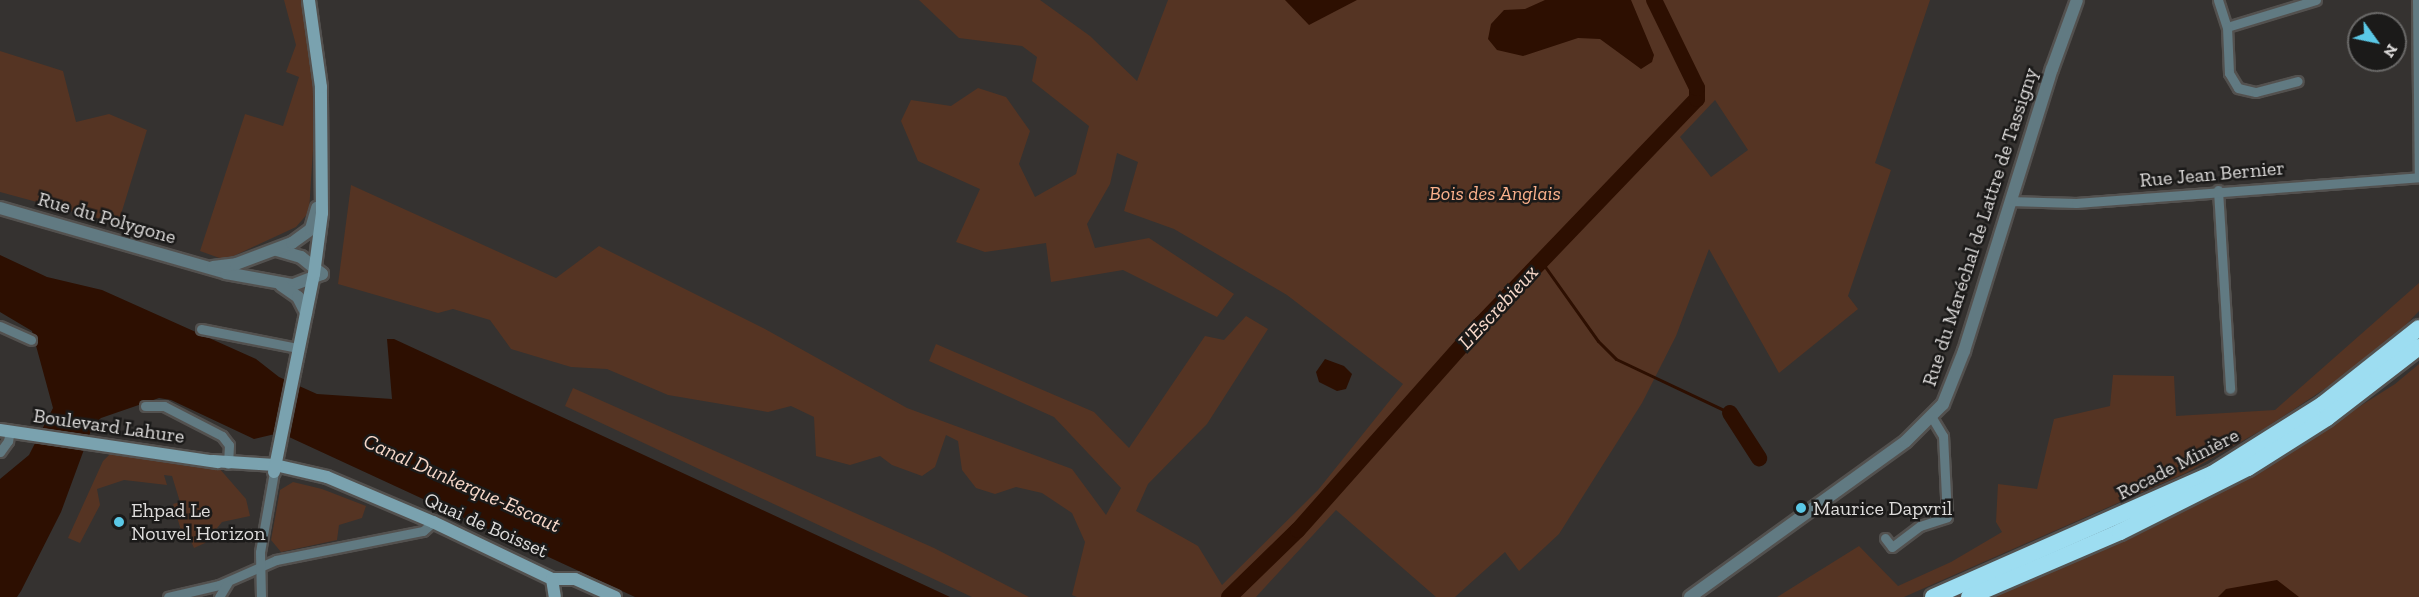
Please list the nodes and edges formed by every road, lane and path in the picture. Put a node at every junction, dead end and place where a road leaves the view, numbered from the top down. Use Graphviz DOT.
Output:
graph roads {
  1 [pos="309,0"];
  2 [pos="317,0"];
  3 [pos="2077,0"];
  4 [pos="2218,0"];
  5 [pos="2316,0"];
  6 [pos="2417,0"];
  7 [pos="2227,27"];
  8 [pos="2298,81"];
  9 [pos="324,166"];
  10 [pos="2419,177"];
  11 [pos="2218,190"];
  12 [pos="2009,201"];
  13 [pos="0,208"];
  14 [pos="276,250"];
  15 [pos="203,266"];
  16 [pos="317,274"];
  17 [pos="280,284"];
  18 [pos="306,313"];
  19 [pos="0,326"];
  20 [pos="2419,328"];
  21 [pos="201,329"];
  22 [pos="31,340"];
  23 [pos="2419,347"];
  24 [pos="298,348"];
  25 [pos="295,372"];
  26 [pos="2230,389"];
  27 [pos="145,406"];
  28 [pos="1932,418"];
  29 [pos="5,430"];
  30 [pos="0,452"];
  31 [pos="228,462"];
  32 [pos="275,469"];
  33 [pos="433,522"];
  34 [pos="1885,538"];
  35 [pos="260,566"];
  36 [pos="552,579"];
  37 [pos="228,582"];
  38 [pos="168,597"];
  39 [pos="219,597"];
  40 [pos="261,597"];
  41 [pos="555,597"];
  42 [pos="615,597"];
  43 [pos="1690,597"];
  44 [pos="1933,597"];
  45 [pos="1969,597"];
  1 -- 9 [label="main road"];
  2 -- 16 [label="main road"];
  3 -- 12 [label="street, Rue du Maréchal de Lattre de Tassigny"];
  4 -- 7 [label="street"];
  5 -- 7 [label="street"];
  6 -- 10 [label="street, Rue Jean Bernier"];
  7 -- 8 [label="street"];
  9 -- 14 [label="street, Rue du Polygone"];
  9 -- 16 [label="main road"];
  10 -- 11 [label="street, Rue Jean Bernier"];
  11 -- 12 [label="street, Rue Jean Bernier"];
  11 -- 26 [label="street"];
  12 -- 28 [label="street, Rue du Maréchal de Lattre de Tassigny"];
  13 -- 15 [label="street, Rue du Polygone"];
  14 -- 15 [label="street, Rue du Polygone"];
  14 -- 16 [label="street"];
  15 -- 17 [label="street, Rue du Polygone"];
  16 -- 17 [label="street, Rue du Polygone"];
  16 -- 18 [label="main road"];
  16 -- 25 [label="main road"];
  17 -- 18 [label="street, Rue du Polygone"];
  18 -- 24 [label="main road"];
  19 -- 22 [label="street"];
  20 -- 44 [label="highway, Rocade Minière"];
  21 -- 24 [label="street"];
  23 -- 45 [label="highway, Rocade Minière"];
  24 -- 25 [label="main road"];
  25 -- 32 [label="main road"];
  27 -- 31 [label="street"];
  28 -- 34 [label="street"];
  28 -- 43 [label="street, Rue du Maréchal de Lattre de Tassigny"];
  29 -- 30 [label="street"];
  29 -- 31 [label="main road, Boulevard Lahure"];
  31 -- 32 [label="main road, Boulevard Lahure"];
  32 -- 33 [label="main road, Quai de Boisset"];
  32 -- 35 [label="street"];
  33 -- 35 [label="street"];
  33 -- 36 [label="main road, Quai de Boisset"];
  35 -- 37 [label="street"];
  35 -- 40 [label="street"];
  36 -- 41 [label="main road"];
  36 -- 42 [label="main road, Quai de Boisset"];
  37 -- 38 [label="street"];
  37 -- 39 [label="street"];
}
